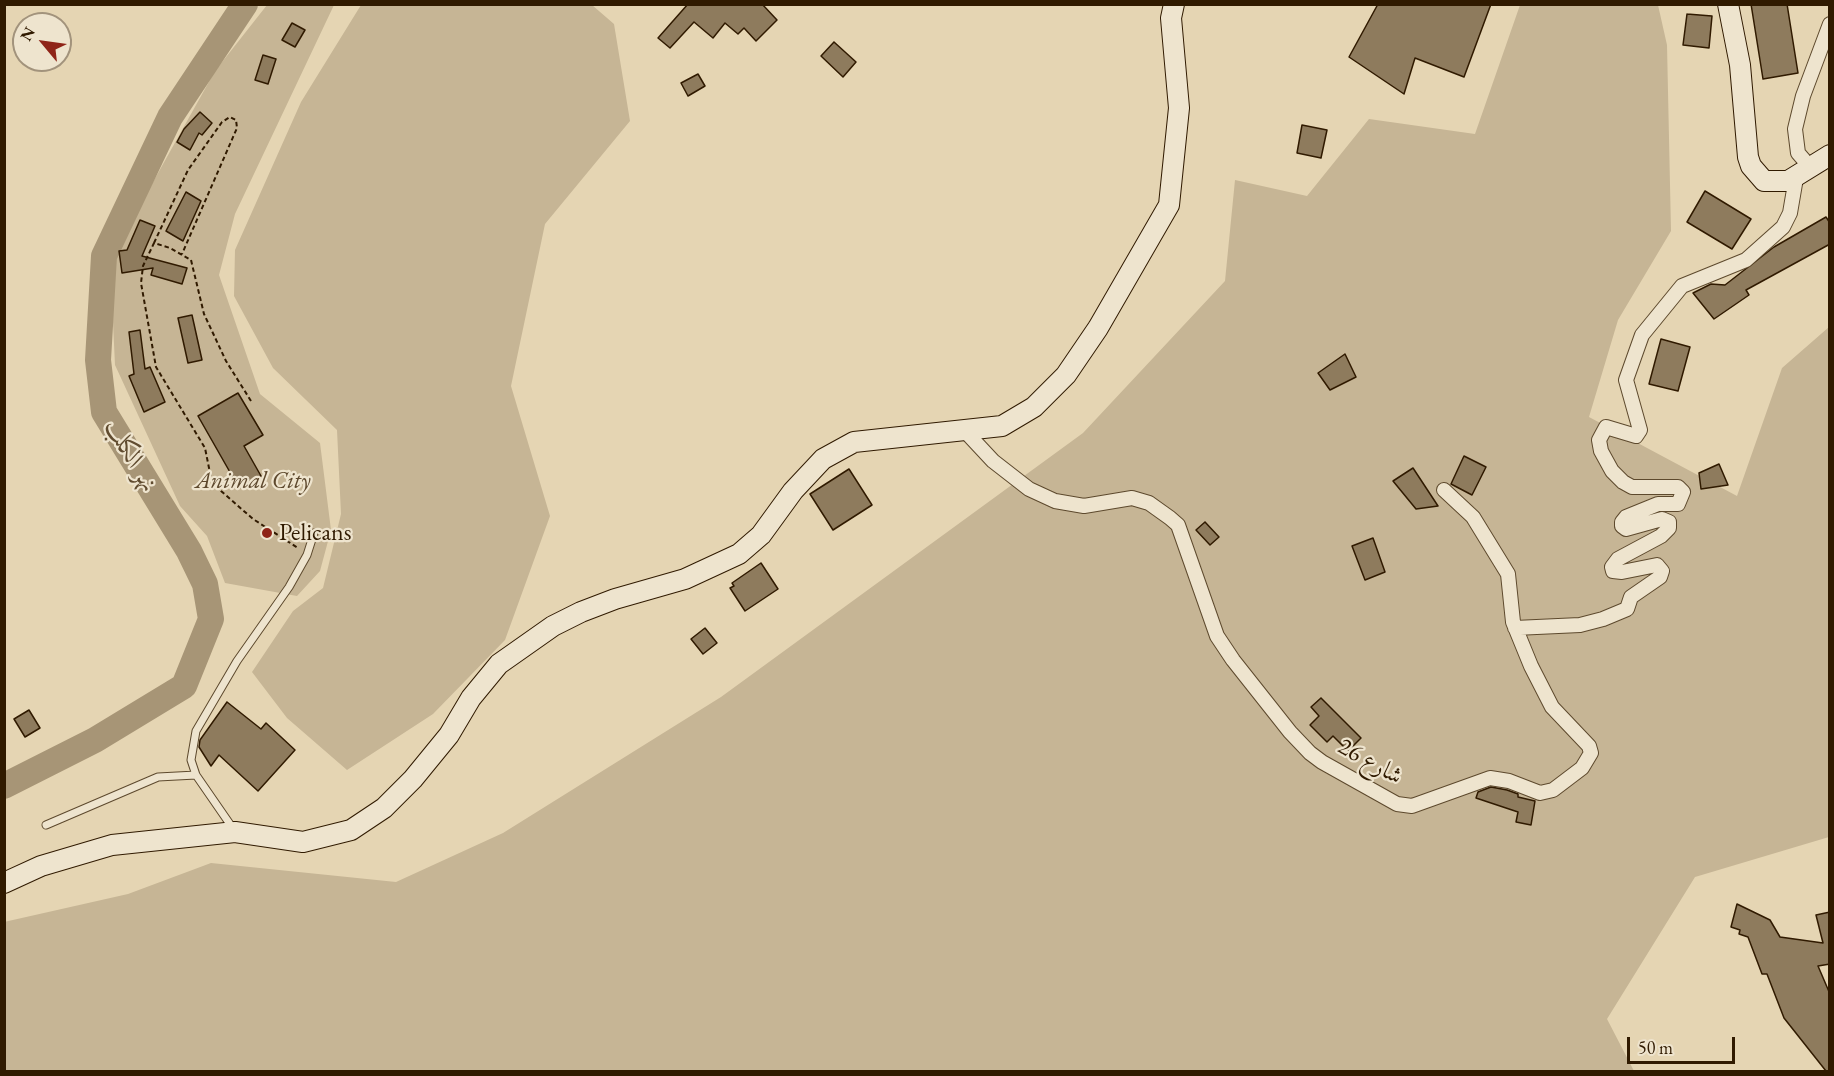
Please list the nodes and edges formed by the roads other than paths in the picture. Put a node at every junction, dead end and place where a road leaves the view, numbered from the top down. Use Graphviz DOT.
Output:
graph roads {
  1 [pos="1174,4"];
  2 [pos="1728,4"];
  3 [pos="1830,24"];
  4 [pos="1830,155"];
  5 [pos="1804,173"];
  6 [pos="965,431"];
  7 [pos="1444,490"];
  8 [pos="314,533"];
  9 [pos="1515,628"];
  10 [pos="196,775"];
  11 [pos="46,825"];
  12 [pos="235,832"];
  13 [pos="4,883"];
  1 -- 6 [label="street"];
  2 -- 5 [label="street"];
  3 -- 5 [label="street"];
  4 -- 5 [label="street"];
  5 -- 9 [label="street"];
  6 -- 9 [label="street, شارع 26"];
  6 -- 12 [label="street"];
  7 -- 9 [label="street, شارع 26"];
  8 -- 10 [label="lane"];
  10 -- 11 [label="lane"];
  10 -- 12 [label="lane"];
  12 -- 13 [label="street"];
}
